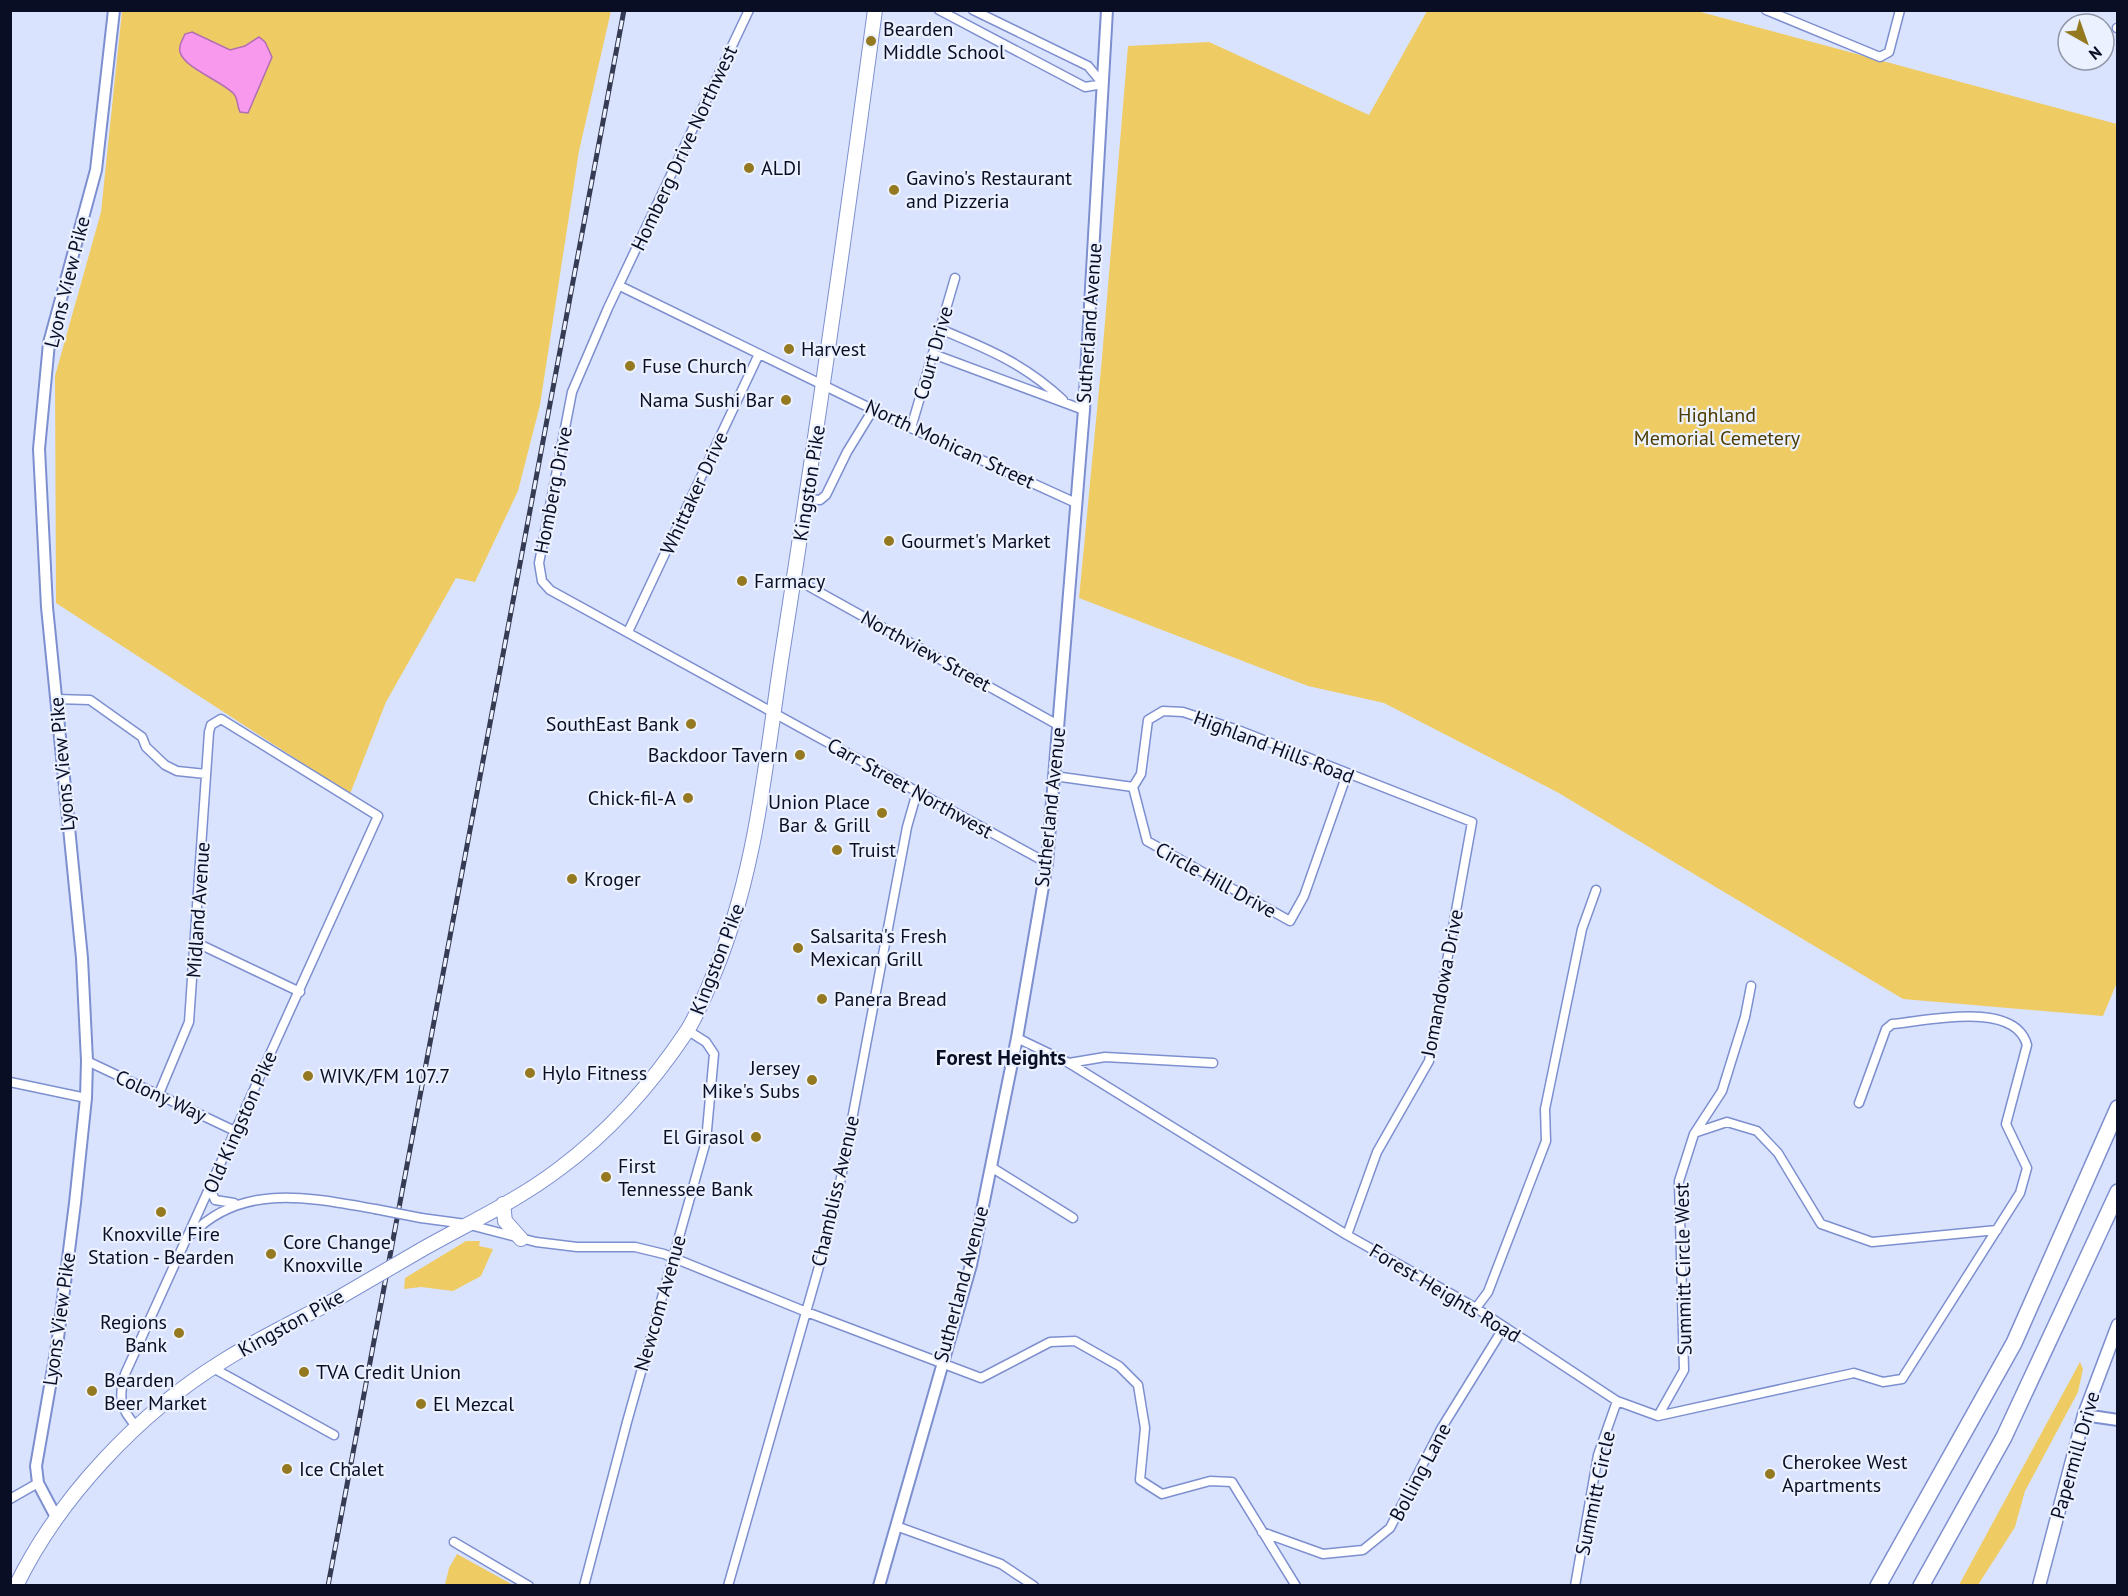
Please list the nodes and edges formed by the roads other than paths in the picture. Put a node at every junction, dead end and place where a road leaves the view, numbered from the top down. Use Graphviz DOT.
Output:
graph roads {
  1 [pos="114,10"];
  2 [pos="749,10"];
  3 [pos="875,10"];
  4 [pos="939,10"];
  5 [pos="973,10"];
  6 [pos="1107,10"];
  7 [pos="1766,10"];
  8 [pos="1900,10"];
  9 [pos="1103,84"];
  10 [pos="955,279"];
  11 [pos="620,286"];
  12 [pos="940,329"];
  13 [pos="759,354"];
  14 [pos="933,354"];
  15 [pos="824,385"];
  16 [pos="1065,403"];
  17 [pos="874,408"];
  18 [pos="1084,410"];
  19 [pos="911,428"];
  20 [pos="806,500"];
  21 [pos="1076,503"];
  22 [pos="794,578"];
  23 [pos="628,632"];
  24 [pos="56,699"];
  25 [pos="774,713"];
  26 [pos="1058,725"];
  27 [pos="206,774"];
  28 [pos="1347,774"];
  29 [pos="1054,776"];
  30 [pos="1133,787"];
  31 [pos="917,792"];
  32 [pos="378,816"];
  33 [pos="1472,822"];
  34 [pos="1047,863"];
  35 [pos="1596,890"];
  36 [pos="197,943"];
  37 [pos="1751,986"];
  38 [pos="300,992"];
  39 [pos="687,1030"];
  40 [pos="1017,1038"];
  41 [pos="87,1061"];
  42 [pos="1069,1063"];
  43 [pos="1213,1063"];
  44 [pos="10,1082"];
  45 [pos="158,1096"];
  46 [pos="86,1098"];
  47 [pos="1859,1103"];
  48 [pos="2118,1108"];
  49 [pos="236,1131"];
  50 [pos="1694,1134"];
  51 [pos="991,1167"];
  52 [pos="210,1188"];
  53 [pos="2118,1192"];
  54 [pos="240,1203"];
  55 [pos="503,1204"];
  56 [pos="1073,1218"];
  57 [pos="466,1224"];
  58 [pos="1996,1233"];
  59 [pos="1347,1234"];
  60 [pos="188,1238"];
  61 [pos="521,1239"];
  62 [pos="672,1256"];
  63 [pos="1476,1308"];
  64 [pos="804,1311"];
  65 [pos="2118,1325"];
  66 [pos="1504,1327"];
  67 [pos="941,1363"];
  68 [pos="213,1368"];
  69 [pos="1617,1401"];
  70 [pos="2084,1415"];
  71 [pos="1658,1416"];
  72 [pos="2118,1420"];
  73 [pos="137,1427"];
  74 [pos="334,1435"];
  75 [pos="38,1483"];
  76 [pos="10,1499"];
  77 [pos="56,1517"];
  78 [pos="896,1526"];
  79 [pos="1261,1532"];
  80 [pos="454,1542"];
  81 [pos="16,1586"];
  82 [pos="529,1586"];
  83 [pos="584,1586"];
  84 [pos="728,1586"];
  85 [pos="879,1586"];
  86 [pos="1034,1586"];
  87 [pos="1296,1586"];
  88 [pos="1575,1586"];
  89 [pos="1878,1586"];
  90 [pos="1921,1586"];
  91 [pos="2039,1586"];
  1 -- 24 [label="street, Lyons View Pike"];
  2 -- 11 [label="street, Homberg Drive Northwest"];
  3 -- 15 [label="main road, Kingston Pike"];
  4 -- 9 [label="street"];
  5 -- 9 [label="street"];
  6 -- 9 [label="street, Sutherland Avenue"];
  7 -- 8 [label="street"];
  9 -- 18 [label="street, Sutherland Avenue"];
  10 -- 12 [label="street, Court Drive"];
  11 -- 13 [label="street, North Mohican Street"];
  11 -- 23 [label="street, Homberg Drive"];
  12 -- 14 [label="street, Court Drive"];
  12 -- 16 [label="street"];
  13 -- 15 [label="street, North Mohican Street"];
  13 -- 23 [label="street, Whittaker Drive"];
  14 -- 16 [label="street"];
  14 -- 19 [label="street, Court Drive"];
  15 -- 17 [label="street, North Mohican Street"];
  15 -- 20 [label="main road, Kingston Pike"];
  16 -- 18 [label="street"];
  17 -- 19 [label="street, North Mohican Street"];
  17 -- 20 [label="street"];
  18 -- 21 [label="street, Sutherland Avenue"];
  19 -- 21 [label="street, North Mohican Street"];
  20 -- 22 [label="main road, Kingston Pike"];
  21 -- 26 [label="street, Sutherland Avenue"];
  22 -- 25 [label="main road, Kingston Pike"];
  22 -- 26 [label="street, Northview Street"];
  23 -- 25 [label="street, Homberg Drive"];
  24 -- 27 [label="street"];
  24 -- 41 [label="street, Lyons View Pike"];
  25 -- 31 [label="street, Carr Street Northwest"];
  25 -- 39 [label="main road, Kingston Pike"];
  26 -- 29 [label="street, Sutherland Avenue"];
  27 -- 32 [label="street, Midland Avenue"];
  27 -- 36 [label="street, Midland Avenue"];
  28 -- 30 [label="street, Highland Hills Road"];
  28 -- 30 [label="street, Circle Hill Drive"];
  28 -- 33 [label="street, Highland Hills Road"];
  29 -- 30 [label="street"];
  29 -- 34 [label="street, Sutherland Avenue"];
  31 -- 34 [label="street, Carr Street Northwest"];
  31 -- 64 [label="street, Chambliss Avenue"];
  32 -- 38 [label="street, Old Kingston Pike"];
  33 -- 59 [label="street, Jomandowa Drive"];
  34 -- 40 [label="street, Sutherland Avenue"];
  35 -- 63 [label="street"];
  36 -- 38 [label="street"];
  36 -- 45 [label="street, Midland Avenue"];
  37 -- 50 [label="street, Summitt Circle West"];
  38 -- 49 [label="street, Old Kingston Pike"];
  39 -- 55 [label="main road, Kingston Pike"];
  39 -- 62 [label="street, Newcom Avenue"];
  40 -- 42 [label="street, Forest Heights Road"];
  40 -- 51 [label="street, Sutherland Avenue"];
  41 -- 45 [label="street, Colony Way"];
  41 -- 46 [label="street, Lyons View Pike"];
  42 -- 43 [label="street"];
  42 -- 59 [label="street, Forest Heights Road"];
  44 -- 46 [label="street"];
  45 -- 49 [label="street, Colony Way"];
  46 -- 75 [label="street, Lyons View Pike"];
  47 -- 58 [label="street"];
  48 -- 89 [label="highway"];
  49 -- 52 [label="street, Old Kingston Pike"];
  50 -- 58 [label="street"];
  50 -- 71 [label="street, Summitt Circle West"];
  51 -- 56 [label="street"];
  51 -- 67 [label="street, Sutherland Avenue"];
  52 -- 54 [label="street"];
  52 -- 60 [label="street, Old Kingston Pike"];
  53 -- 90 [label="highway"];
  54 -- 57 [label="street, bridge"];
  54 -- 60 [label="street"];
  55 -- 57 [label="main road, Kingston Pike"];
  55 -- 61 [label="main road"];
  57 -- 61 [label="street"];
  57 -- 68 [label="main road, Kingston Pike, bridge"];
  58 -- 71 [label="street"];
  59 -- 63 [label="street, Forest Heights Road"];
  60 -- 73 [label="street, Old Kingston Pike"];
  61 -- 62 [label="street"];
  62 -- 64 [label="street"];
  62 -- 83 [label="street, Newcom Avenue"];
  63 -- 66 [label="street, Forest Heights Road"];
  64 -- 67 [label="street"];
  64 -- 84 [label="street, Chambliss Avenue"];
  65 -- 70 [label="main road, Papermill Drive"];
  66 -- 69 [label="street, Forest Heights Road"];
  66 -- 79 [label="street, Bolling Lane"];
  67 -- 78 [label="street, Sutherland Avenue"];
  67 -- 79 [label="street"];
  68 -- 73 [label="main road, Kingston Pike"];
  68 -- 74 [label="street"];
  69 -- 71 [label="street, Forest Heights Road"];
  69 -- 88 [label="street, Summitt Circle"];
  70 -- 72 [label="street"];
  70 -- 91 [label="main road, Papermill Drive"];
  73 -- 77 [label="main road, Kingston Pike"];
  75 -- 76 [label="street"];
  75 -- 77 [label="street, Lyons View Pike"];
  77 -- 81 [label="main road, Kingston Pike"];
  78 -- 85 [label="street, Sutherland Avenue"];
  78 -- 86 [label="street"];
  79 -- 87 [label="street"];
  80 -- 82 [label="street"];
}
